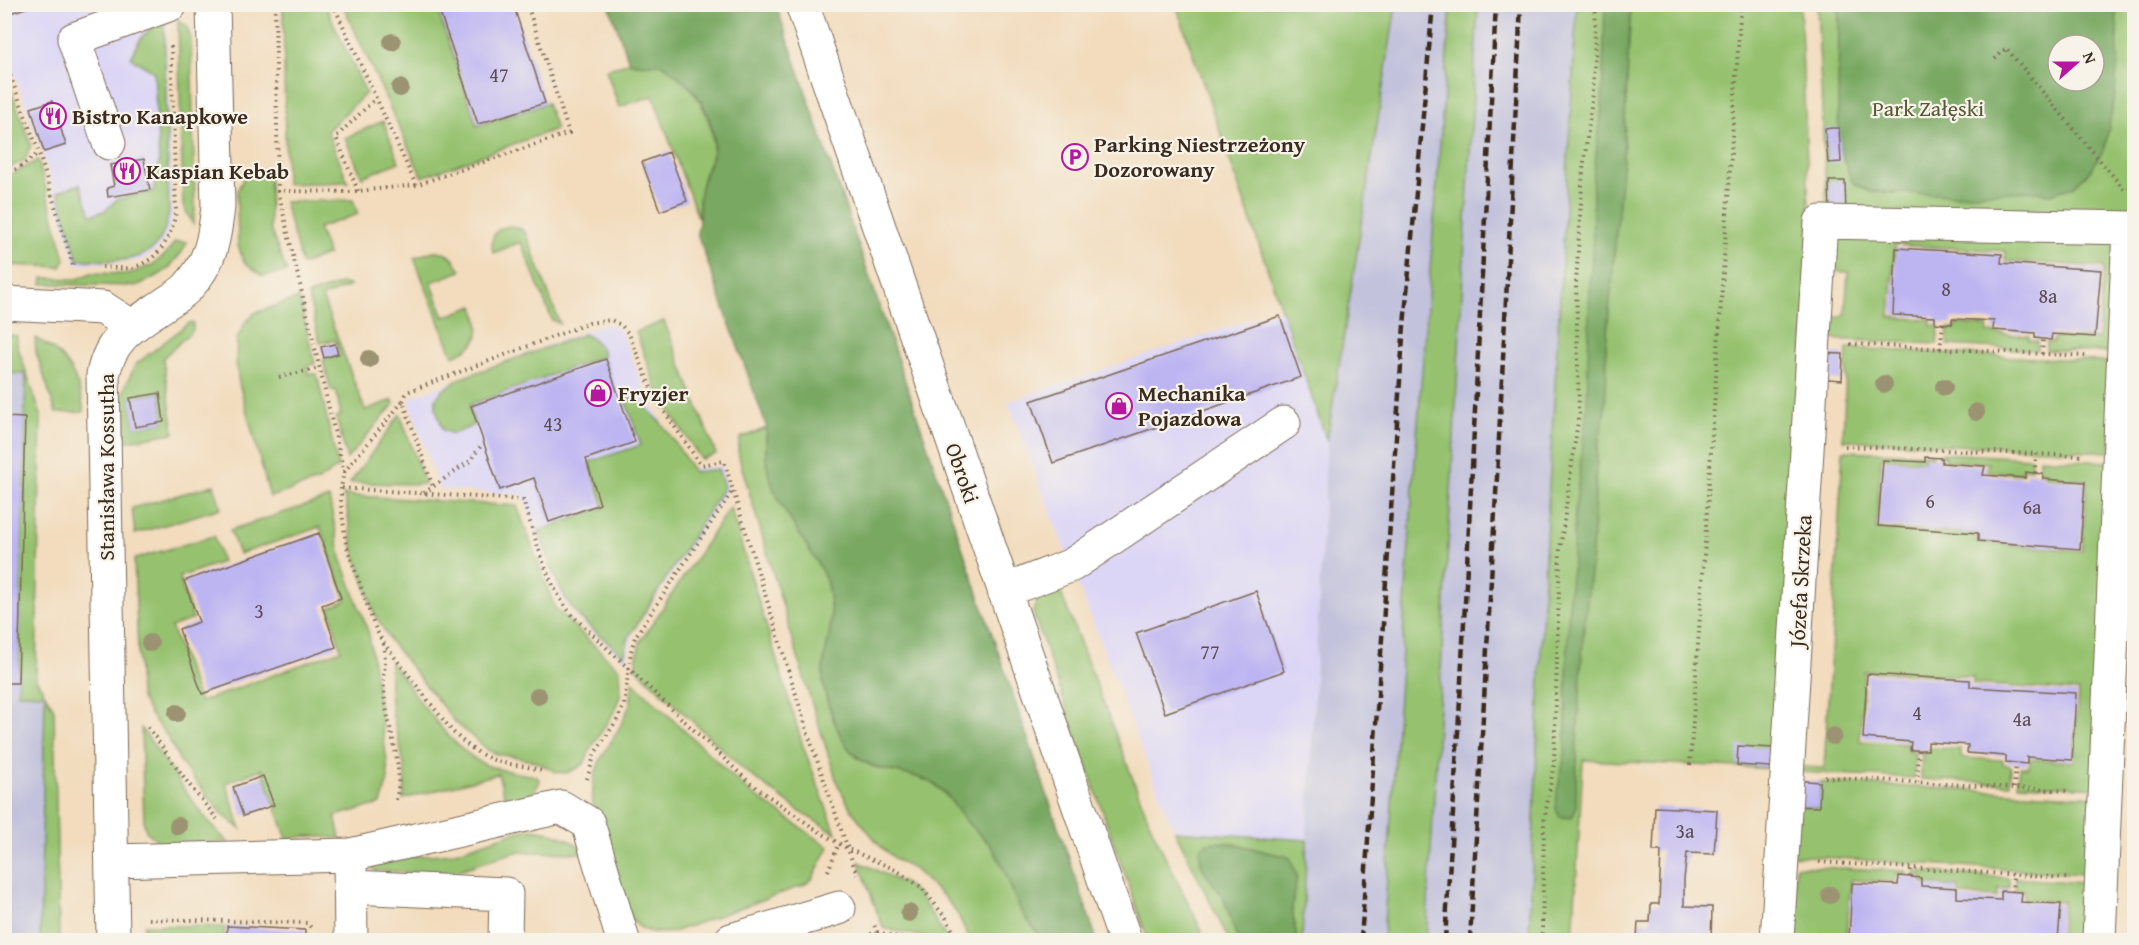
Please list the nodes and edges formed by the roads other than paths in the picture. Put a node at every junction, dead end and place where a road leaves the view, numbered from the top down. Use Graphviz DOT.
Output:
graph roads {
  1 [pos="213,4"];
  2 [pos="802,4"];
  3 [pos="170,5"];
  4 [pos="110,143"];
  5 [pos="2132,228"];
  6 [pos="4,303"];
  7 [pos="131,326"];
  8 [pos="1284,423"];
  9 [pos="1004,591"];
  10 [pos="2115,804"];
  11 [pos="112,861"];
  12 [pos="350,871"];
  13 [pos="839,908"];
  14 [pos="113,940"];
  15 [pos="351,940"];
  16 [pos="505,940"];
  17 [pos="622,940"];
  18 [pos="731,940"];
  19 [pos="1125,940"];
  20 [pos="1777,940"];
  21 [pos="2099,940"];
  1 -- 7 [label="street, Stanisława Kossutha"];
  2 -- 9 [label="street, Obroki"];
  3 -- 4 [label="street"];
  5 -- 10 [label="street"];
  5 -- 20 [label="street, Józefa Skrzeka"];
  6 -- 7 [label="street"];
  7 -- 11 [label="street, Stanisława Kossutha"];
  8 -- 9 [label="street"];
  9 -- 19 [label="street, Obroki"];
  10 -- 21 [label="street"];
  11 -- 12 [label="street"];
  11 -- 14 [label="street, Stanisława Kossutha"];
  12 -- 15 [label="street"];
  12 -- 16 [label="street"];
  12 -- 17 [label="street"];
  13 -- 18 [label="street"];
}
